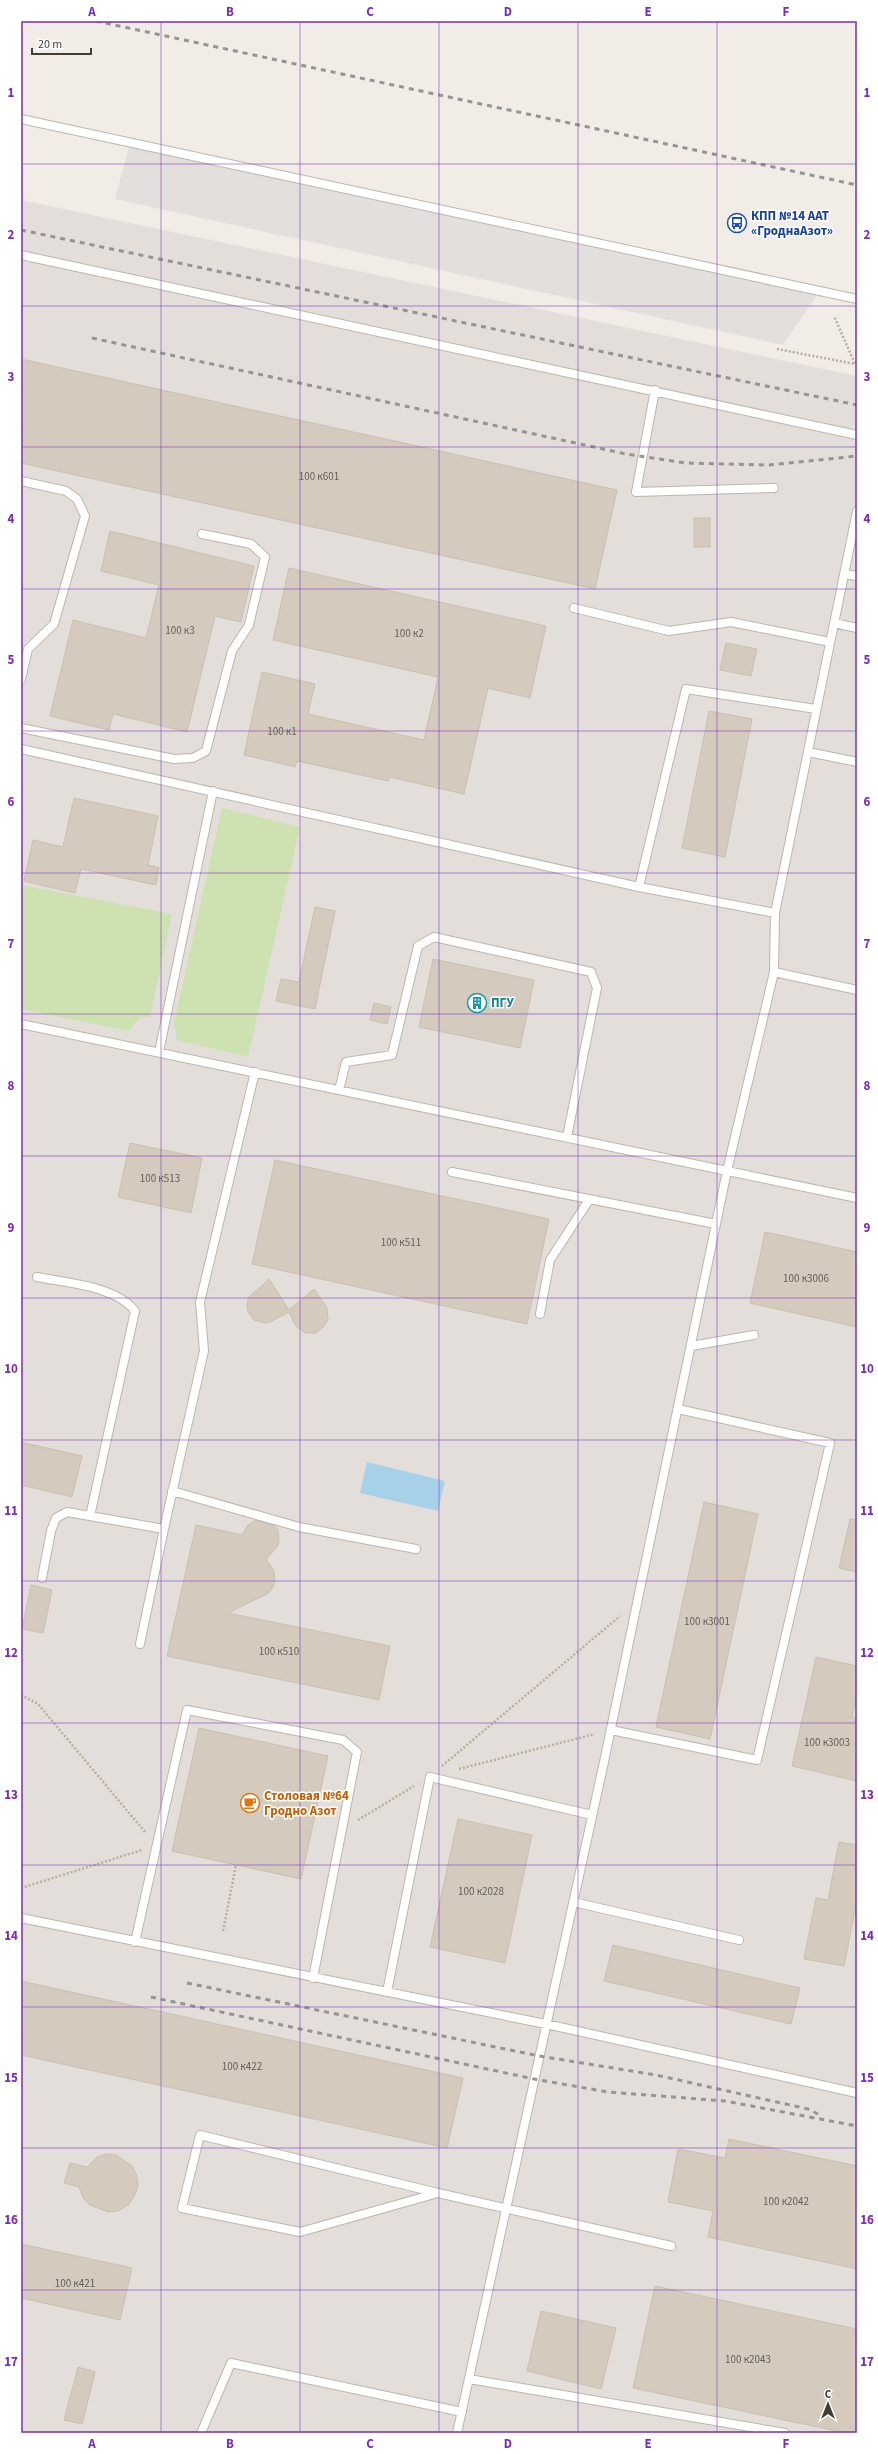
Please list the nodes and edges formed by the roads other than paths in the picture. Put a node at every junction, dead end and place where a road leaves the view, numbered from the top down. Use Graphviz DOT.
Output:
graph roads {
  1 [pos="21,119"];
  2 [pos="21,255"];
  3 [pos="857,299"];
  4 [pos="654,390"];
  5 [pos="857,435"];
  6 [pos="21,481"];
  7 [pos="774,488"];
  8 [pos="857,511"];
  9 [pos="202,534"];
  10 [pos="844,574"];
  11 [pos="857,576"];
  12 [pos="574,608"];
  13 [pos="834,623"];
  14 [pos="857,628"];
  15 [pos="830,642"];
  16 [pos="21,679"];
  17 [pos="816,709"];
  18 [pos="21,728"];
  19 [pos="21,749"];
  20 [pos="808,752"];
  21 [pos="857,762"];
  22 [pos="213,791"];
  23 [pos="639,887"];
  24 [pos="775,913"];
  25 [pos="774,972"];
  26 [pos="857,990"];
  27 [pos="21,1024"];
  28 [pos="159,1052"];
  29 [pos="255,1072"];
  30 [pos="339,1090"];
  31 [pos="567,1137"];
  32 [pos="727,1171"];
  33 [pos="452,1172"];
  34 [pos="857,1198"];
  35 [pos="589,1200"];
  36 [pos="716,1224"];
  37 [pos="37,1277"];
  38 [pos="540,1314"];
  39 [pos="754,1335"];
  40 [pos="691,1346"];
  41 [pos="678,1409"];
  42 [pos="172,1491"];
  43 [pos="90,1516"];
  44 [pos="164,1529"];
  45 [pos="416,1549"];
  46 [pos="42,1578"];
  47 [pos="140,1644"];
  48 [pos="611,1730"];
  49 [pos="592,1815"];
  50 [pos="573,1902"];
  51 [pos="21,1918"];
  52 [pos="739,1940"];
  53 [pos="135,1942"];
  54 [pos="314,1978"];
  55 [pos="387,1992"];
  56 [pos="546,2024"];
  57 [pos="857,2093"];
  58 [pos="438,2193"];
  59 [pos="506,2209"];
  60 [pos="671,2246"];
  61 [pos="469,2379"];
  62 [pos="462,2412"];
  63 [pos="201,2433"];
  64 [pos="457,2433"];
  65 [pos="785,2433"];
  1 -- 3 [label="lane"];
  2 -- 4 [label="lane"];
  4 -- 5 [label="lane"];
  4 -- 7 [label="lane"];
  6 -- 16 [label="lane"];
  8 -- 10 [label="lane"];
  9 -- 18 [label="lane"];
  10 -- 11 [label="lane"];
  10 -- 13 [label="lane"];
  12 -- 15 [label="lane"];
  13 -- 14 [label="lane"];
  13 -- 15 [label="lane"];
  15 -- 17 [label="lane"];
  17 -- 20 [label="lane"];
  17 -- 23 [label="lane"];
  19 -- 22 [label="lane"];
  20 -- 21 [label="lane"];
  20 -- 24 [label="lane"];
  22 -- 23 [label="lane"];
  22 -- 28 [label="lane"];
  23 -- 24 [label="lane"];
  24 -- 25 [label="lane"];
  25 -- 26 [label="lane"];
  25 -- 32 [label="lane"];
  27 -- 28 [label="lane"];
  28 -- 29 [label="lane"];
  29 -- 30 [label="lane"];
  29 -- 42 [label="lane"];
  30 -- 31 [label="lane"];
  30 -- 31 [label="lane"];
  31 -- 32 [label="lane"];
  32 -- 34 [label="lane"];
  32 -- 36 [label="lane"];
  33 -- 35 [label="lane"];
  35 -- 36 [label="lane"];
  35 -- 38 [label="lane"];
  36 -- 40 [label="lane"];
  37 -- 43 [label="lane"];
  39 -- 40 [label="lane"];
  40 -- 41 [label="lane"];
  41 -- 48 [label="lane"];
  41 -- 48 [label="lane"];
  42 -- 44 [label="lane"];
  42 -- 45 [label="lane"];
  43 -- 44 [label="lane"];
  43 -- 46 [label="lane"];
  44 -- 47 [label="lane"];
  48 -- 49 [label="lane"];
  49 -- 50 [label="lane"];
  49 -- 55 [label="lane"];
  50 -- 52 [label="lane"];
  50 -- 56 [label="lane"];
  51 -- 53 [label="lane"];
  53 -- 54 [label="lane"];
  53 -- 54 [label="lane"];
  54 -- 55 [label="lane"];
  55 -- 56 [label="lane"];
  56 -- 57 [label="lane"];
  56 -- 59 [label="lane"];
  58 -- 58 [label="lane"];
  58 -- 59 [label="lane"];
  59 -- 60 [label="lane"];
  59 -- 61 [label="lane"];
  61 -- 62 [label="lane"];
  61 -- 65 [label="lane"];
  62 -- 63 [label="lane"];
  62 -- 64 [label="lane"];
}
